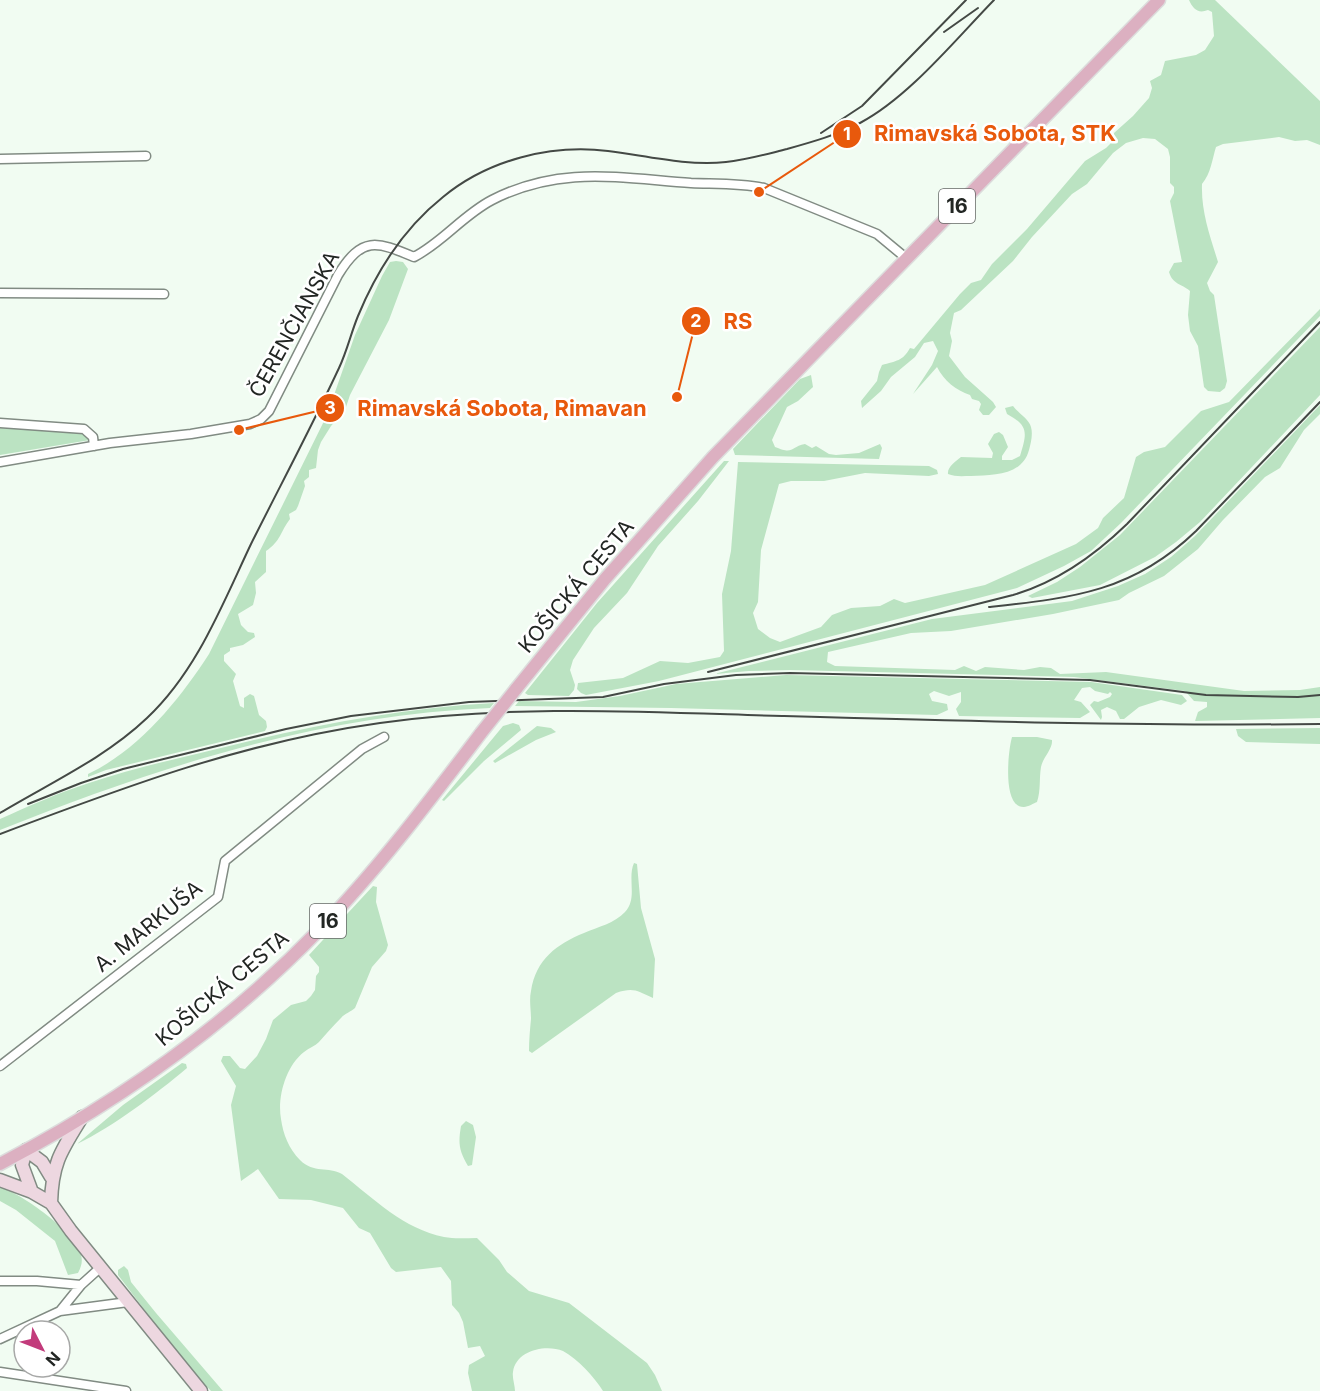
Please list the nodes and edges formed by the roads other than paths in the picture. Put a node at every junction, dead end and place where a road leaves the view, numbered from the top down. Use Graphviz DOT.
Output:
graph roads {
  1 [pos="1160,0"];
  2 [pos="146,156"];
  3 [pos="0,159"];
  4 [pos="906,258"];
  5 [pos="0,293"];
  6 [pos="164,294"];
  7 [pos="0,423"];
  8 [pos="94,446"];
  9 [pos="0,462"];
  10 [pos="384,736"];
  11 [pos="0,1066"];
  12 [pos="82,1118"];
  13 [pos="26,1150"];
  14 [pos="0,1164"];
  15 [pos="51,1177"];
  16 [pos="0,1180"];
  17 [pos="32,1191"];
  18 [pos="51,1203"];
  19 [pos="100,1267"];
  20 [pos="0,1281"];
  21 [pos="81,1285"];
  22 [pos="128,1302"];
  23 [pos="60,1311"];
  24 [pos="0,1339"];
  25 [pos="0,1372"];
  26 [pos="126,1391"];
  27 [pos="201,1391"];
  1 -- 4 [label="main road, KOŠICKÁ CESTA / 16"];
  2 -- 3 [label="street"];
  4 -- 8 [label="street, ČERENČIANSKA"];
  4 -- 12 [label="main road, KOŠICKÁ CESTA / 16, bridge"];
  5 -- 6 [label="street"];
  7 -- 8 [label="street"];
  8 -- 9 [label="street, ČERENČIANSKA"];
  10 -- 11 [label="street, A. MARKUŠA"];
  12 -- 13 [label="main road, KOŠICKÁ CESTA / 16"];
  12 -- 15 [label="street"];
  13 -- 14 [label="main road, KOŠICKÁ CESTA / 16"];
  13 -- 15 [label="street"];
  13 -- 17 [label="street"];
  15 -- 18 [label="street"];
  16 -- 17 [label="street"];
  17 -- 18 [label="street"];
  18 -- 19 [label="street"];
  19 -- 21 [label="street"];
  19 -- 22 [label="street"];
  20 -- 21 [label="street"];
  21 -- 23 [label="street"];
  22 -- 23 [label="street"];
  22 -- 27 [label="street"];
  23 -- 24 [label="street"];
  25 -- 26 [label="street"];
}
